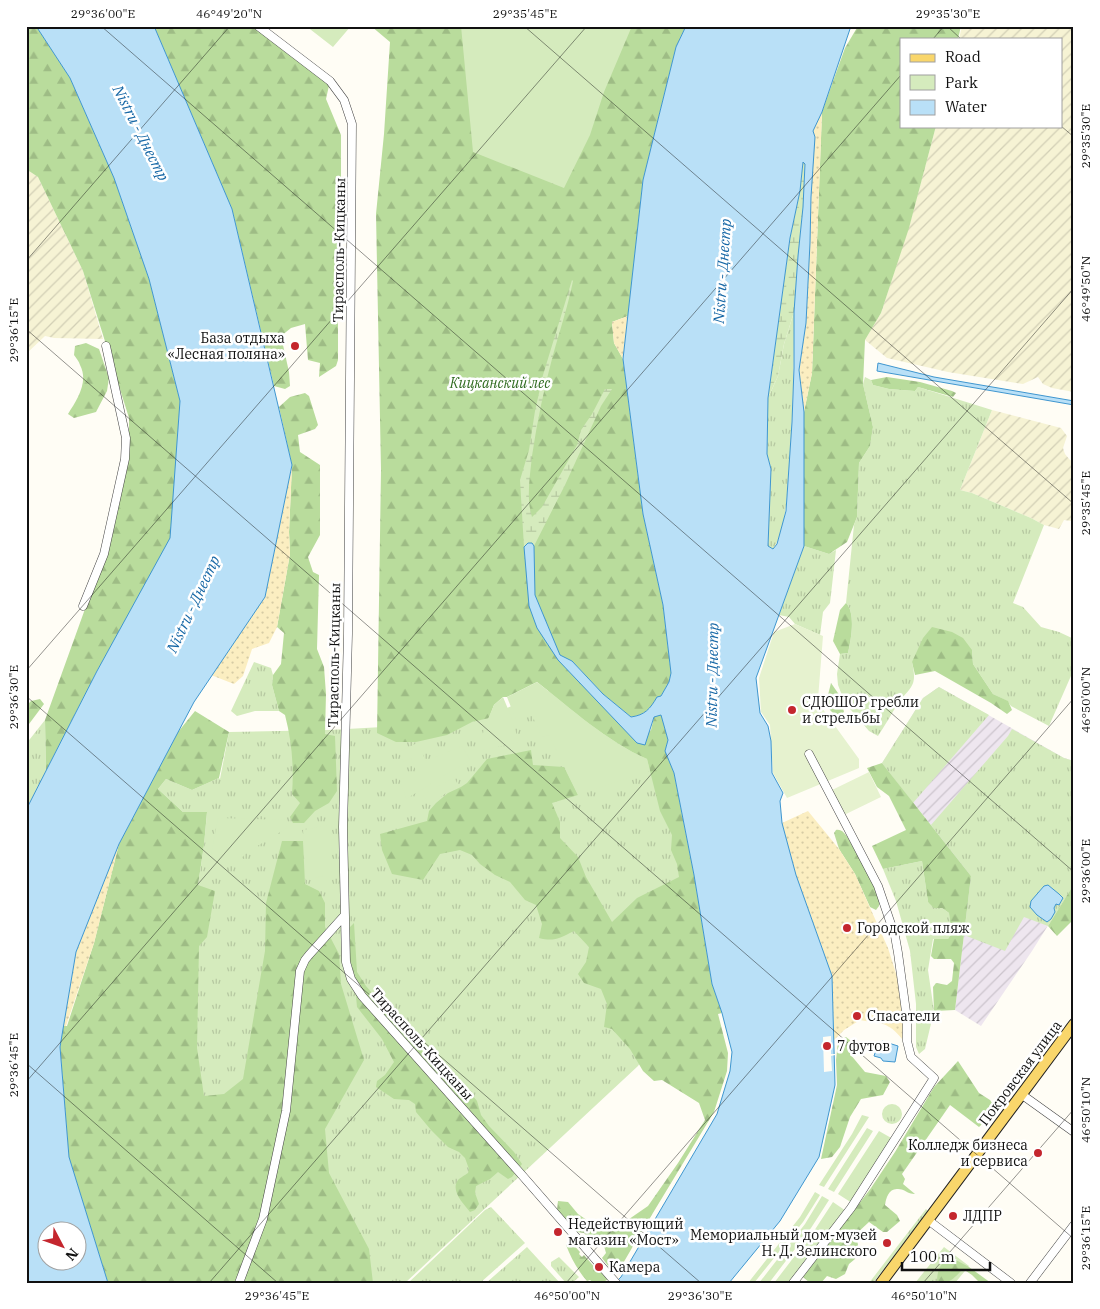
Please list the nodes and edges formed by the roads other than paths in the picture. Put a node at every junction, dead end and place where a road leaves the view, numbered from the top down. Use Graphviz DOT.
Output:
graph roads {
  1 [pos="264,28"];
  2 [pos="106,346"];
  3 [pos="82,606"];
  4 [pos="809,754"];
  5 [pos="344,916"];
  6 [pos="1074,1024"];
  7 [pos="1021,1094"];
  8 [pos="1074,1132"];
  9 [pos="928,1220"];
  10 [pos="1074,1226"];
  11 [pos="238,1283"];
  12 [pos="616,1283"];
  13 [pos="793,1283"];
  14 [pos="881,1283"];
  15 [pos="1011,1283"];
  16 [pos="1030,1283"];
  1 -- 5 [label="street, Тирасполь-Кицканы"];
  2 -- 3 [label="street"];
  4 -- 13 [label="street"];
  5 -- 11 [label="street"];
  5 -- 12 [label="street, Тирасполь-Кицканы"];
  6 -- 7 [label="main road, Покровская улица"];
  7 -- 8 [label="street"];
  7 -- 9 [label="main road, Покровская улица"];
  9 -- 14 [label="main road, Покровская улица"];
  9 -- 15 [label="street"];
  10 -- 16 [label="street"];
}
